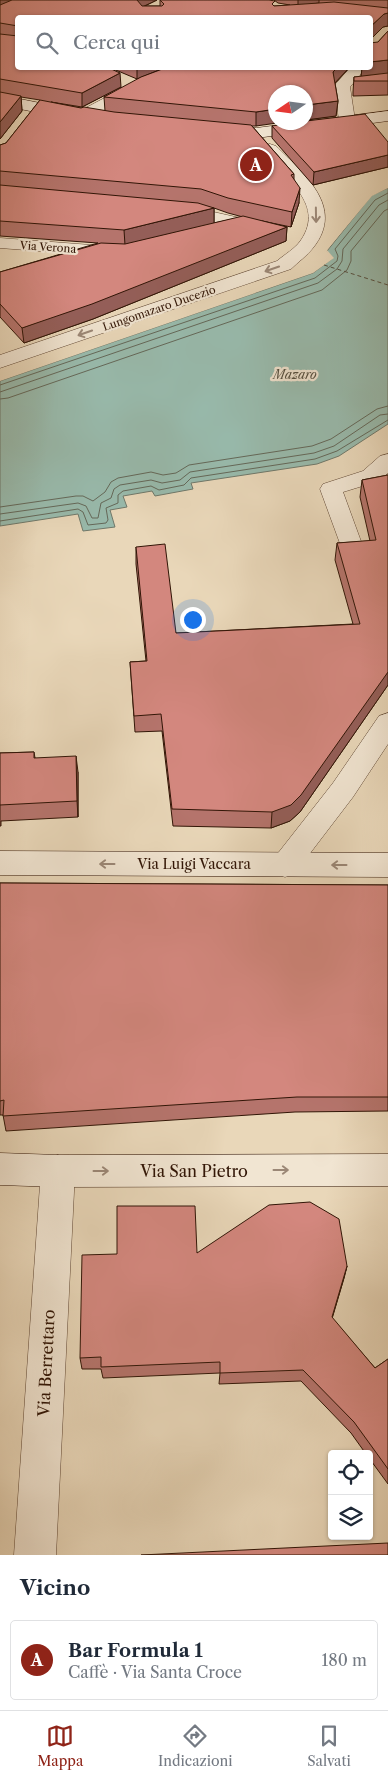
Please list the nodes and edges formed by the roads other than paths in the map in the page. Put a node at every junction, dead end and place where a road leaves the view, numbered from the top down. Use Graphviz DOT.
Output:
graph roads {
  1 [pos="173,70"];
  2 [pos="356,70"];
  3 [pos="0,100"];
  4 [pos="36,107"];
  5 [pos="82,116"];
  6 [pos="388,116"];
  7 [pos="106,119"];
  8 [pos="347,120"];
  9 [pos="25,122"];
  10 [pos="208,129"];
  11 [pos="256,132"];
  12 [pos="163,208"];
  13 [pos="209,231"];
  14 [pos="0,243"];
  15 [pos="134,250"];
  16 [pos="0,362"];
  17 [pos="388,461"];
  18 [pos="350,544"];
  19 [pos="388,723"];
  20 [pos="0,864"];
  21 [pos="285,865"];
  22 [pos="388,865"];
  23 [pos="0,1169"];
  24 [pos="388,1170"];
  25 [pos="58,1171"];
  26 [pos="35,1555"];
  1 -- 5 [label="street"];
  2 -- 8 [label="street"];
  3 -- 4 [label="street"];
  4 -- 5 [label="street"];
  4 -- 9 [label="street"];
  5 -- 7 [label="street"];
  6 -- 8 [label="street"];
  8 -- 11 [label="street"];
  10 -- 11 [label="street"];
  11 -- 16 [label="street, Lungomazaro Ducezio, one-way"];
  12 -- 13 [label="street"];
  14 -- 15 [label="street, Via Verona"];
  17 -- 18 [label="street"];
  19 -- 21 [label="street"];
  21 -- 20 [label="street, Via Luigi Vaccara, one-way"];
  22 -- 21 [label="street, Via Luigi Vaccara, one-way"];
  23 -- 25 [label="street, Via San Pietro"];
  25 -- 24 [label="street, Via San Pietro, one-way"];
  25 -- 26 [label="street, Via Berrettaro"];
}
